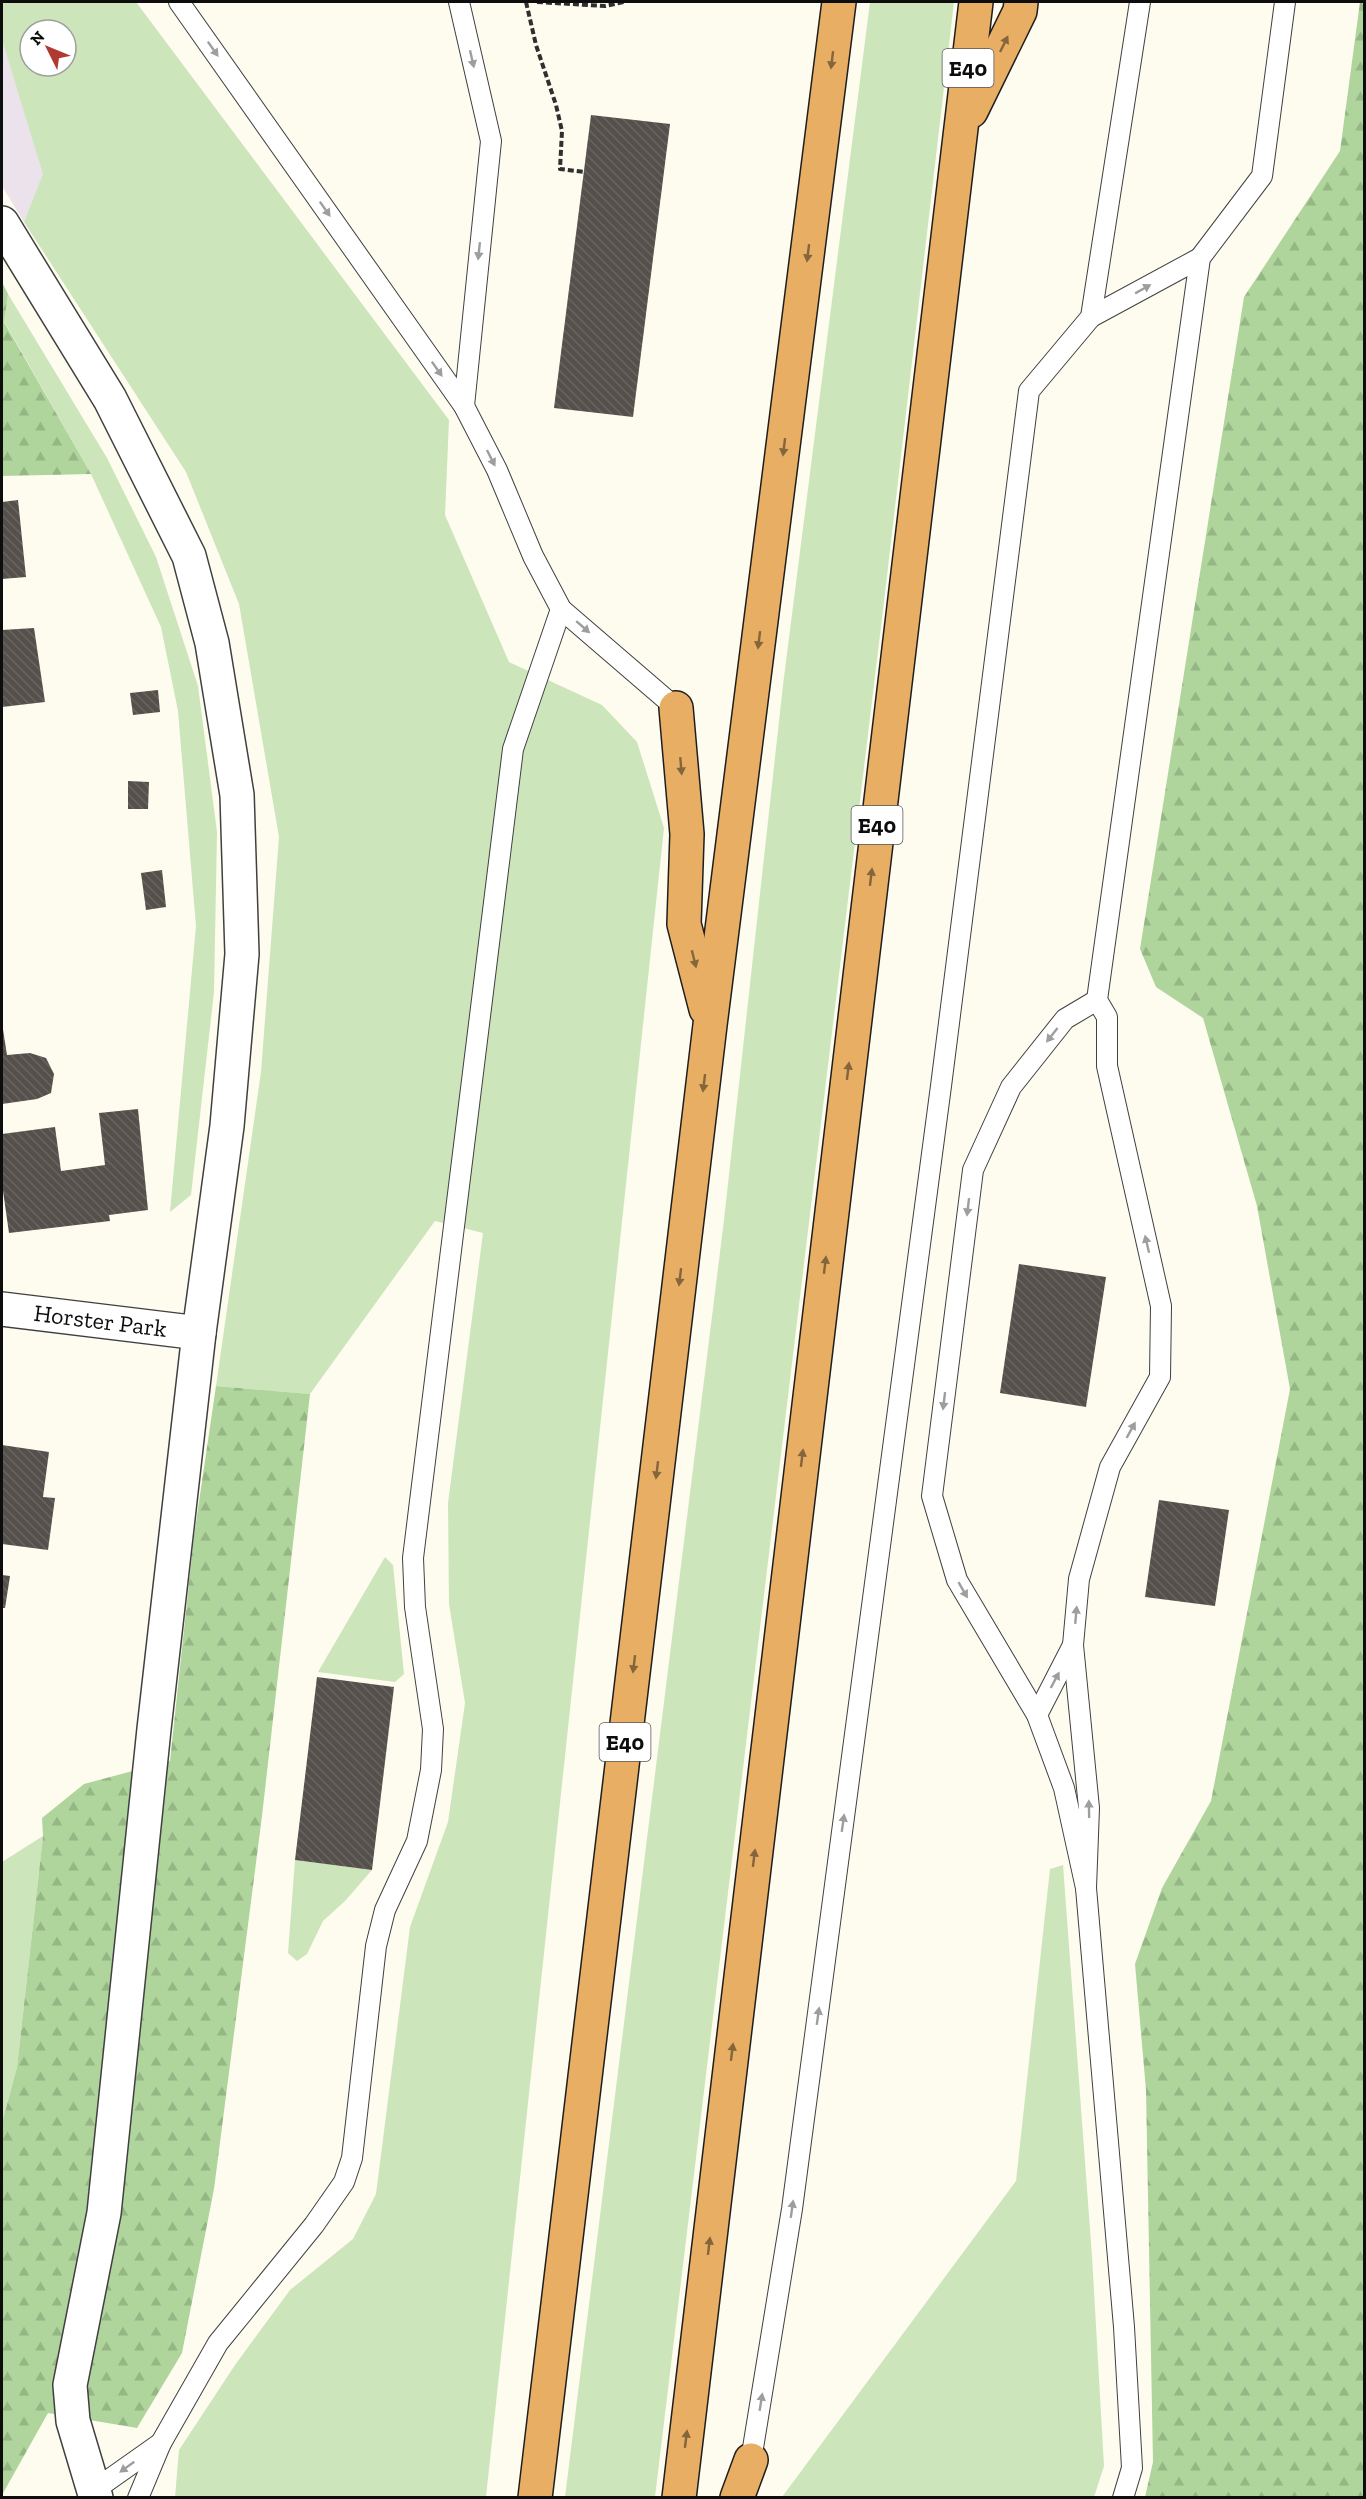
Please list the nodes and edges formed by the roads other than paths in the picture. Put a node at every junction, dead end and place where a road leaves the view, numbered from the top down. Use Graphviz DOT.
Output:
graph roads {
  1 [pos="179,2"];
  2 [pos="459,2"];
  3 [pos="839,2"];
  4 [pos="976,2"];
  5 [pos="1021,2"];
  6 [pos="1140,2"];
  7 [pos="1286,2"];
  8 [pos="960,134"];
  9 [pos="2,223"];
  10 [pos="1200,258"];
  11 [pos="1091,317"];
  12 [pos="464,406"];
  13 [pos="561,609"];
  14 [pos="676,708"];
  15 [pos="1097,1000"];
  16 [pos="711,1025"];
  17 [pos="2,1309"];
  18 [pos="199,1333"];
  19 [pos="1073,1646"];
  20 [pos="1036,1715"];
  21 [pos="1086,1888"];
  22 [pos="161,2443"];
  23 [pos="751,2460"];
  24 [pos="92,2495"];
  25 [pos="138,2498"];
  26 [pos="535,2498"];
  27 [pos="679,2498"];
  28 [pos="737,2498"];
  29 [pos="1123,2498"];
  1 -- 12 [label="lane, one-way"];
  2 -- 12 [label="lane, one-way"];
  3 -- 16 [label="highway, E40, one-way"];
  4 -- 8 [label="highway, E40"];
  8 -- 5 [label="highway, one-way"];
  6 -- 11 [label="lane"];
  7 -- 10 [label="lane"];
  27 -- 8 [label="highway, E40, one-way"];
  9 -- 18 [label="street"];
  11 -- 10 [label="lane, one-way"];
  10 -- 15 [label="lane"];
  23 -- 11 [label="lane, one-way"];
  12 -- 13 [label="lane, one-way"];
  13 -- 14 [label="lane, one-way"];
  13 -- 22 [label="lane"];
  14 -- 16 [label="highway, one-way"];
  19 -- 15 [label="lane, one-way"];
  15 -- 20 [label="lane, one-way"];
  16 -- 26 [label="highway, E40, one-way"];
  17 -- 18 [label="street, Horster Park"];
  18 -- 24 [label="street"];
  20 -- 19 [label="lane, one-way"];
  21 -- 19 [label="lane, one-way"];
  20 -- 21 [label="lane"];
  21 -- 29 [label="lane"];
  22 -- 24 [label="lane, one-way"];
  22 -- 25 [label="lane"];
  23 -- 28 [label="highway"];
}
